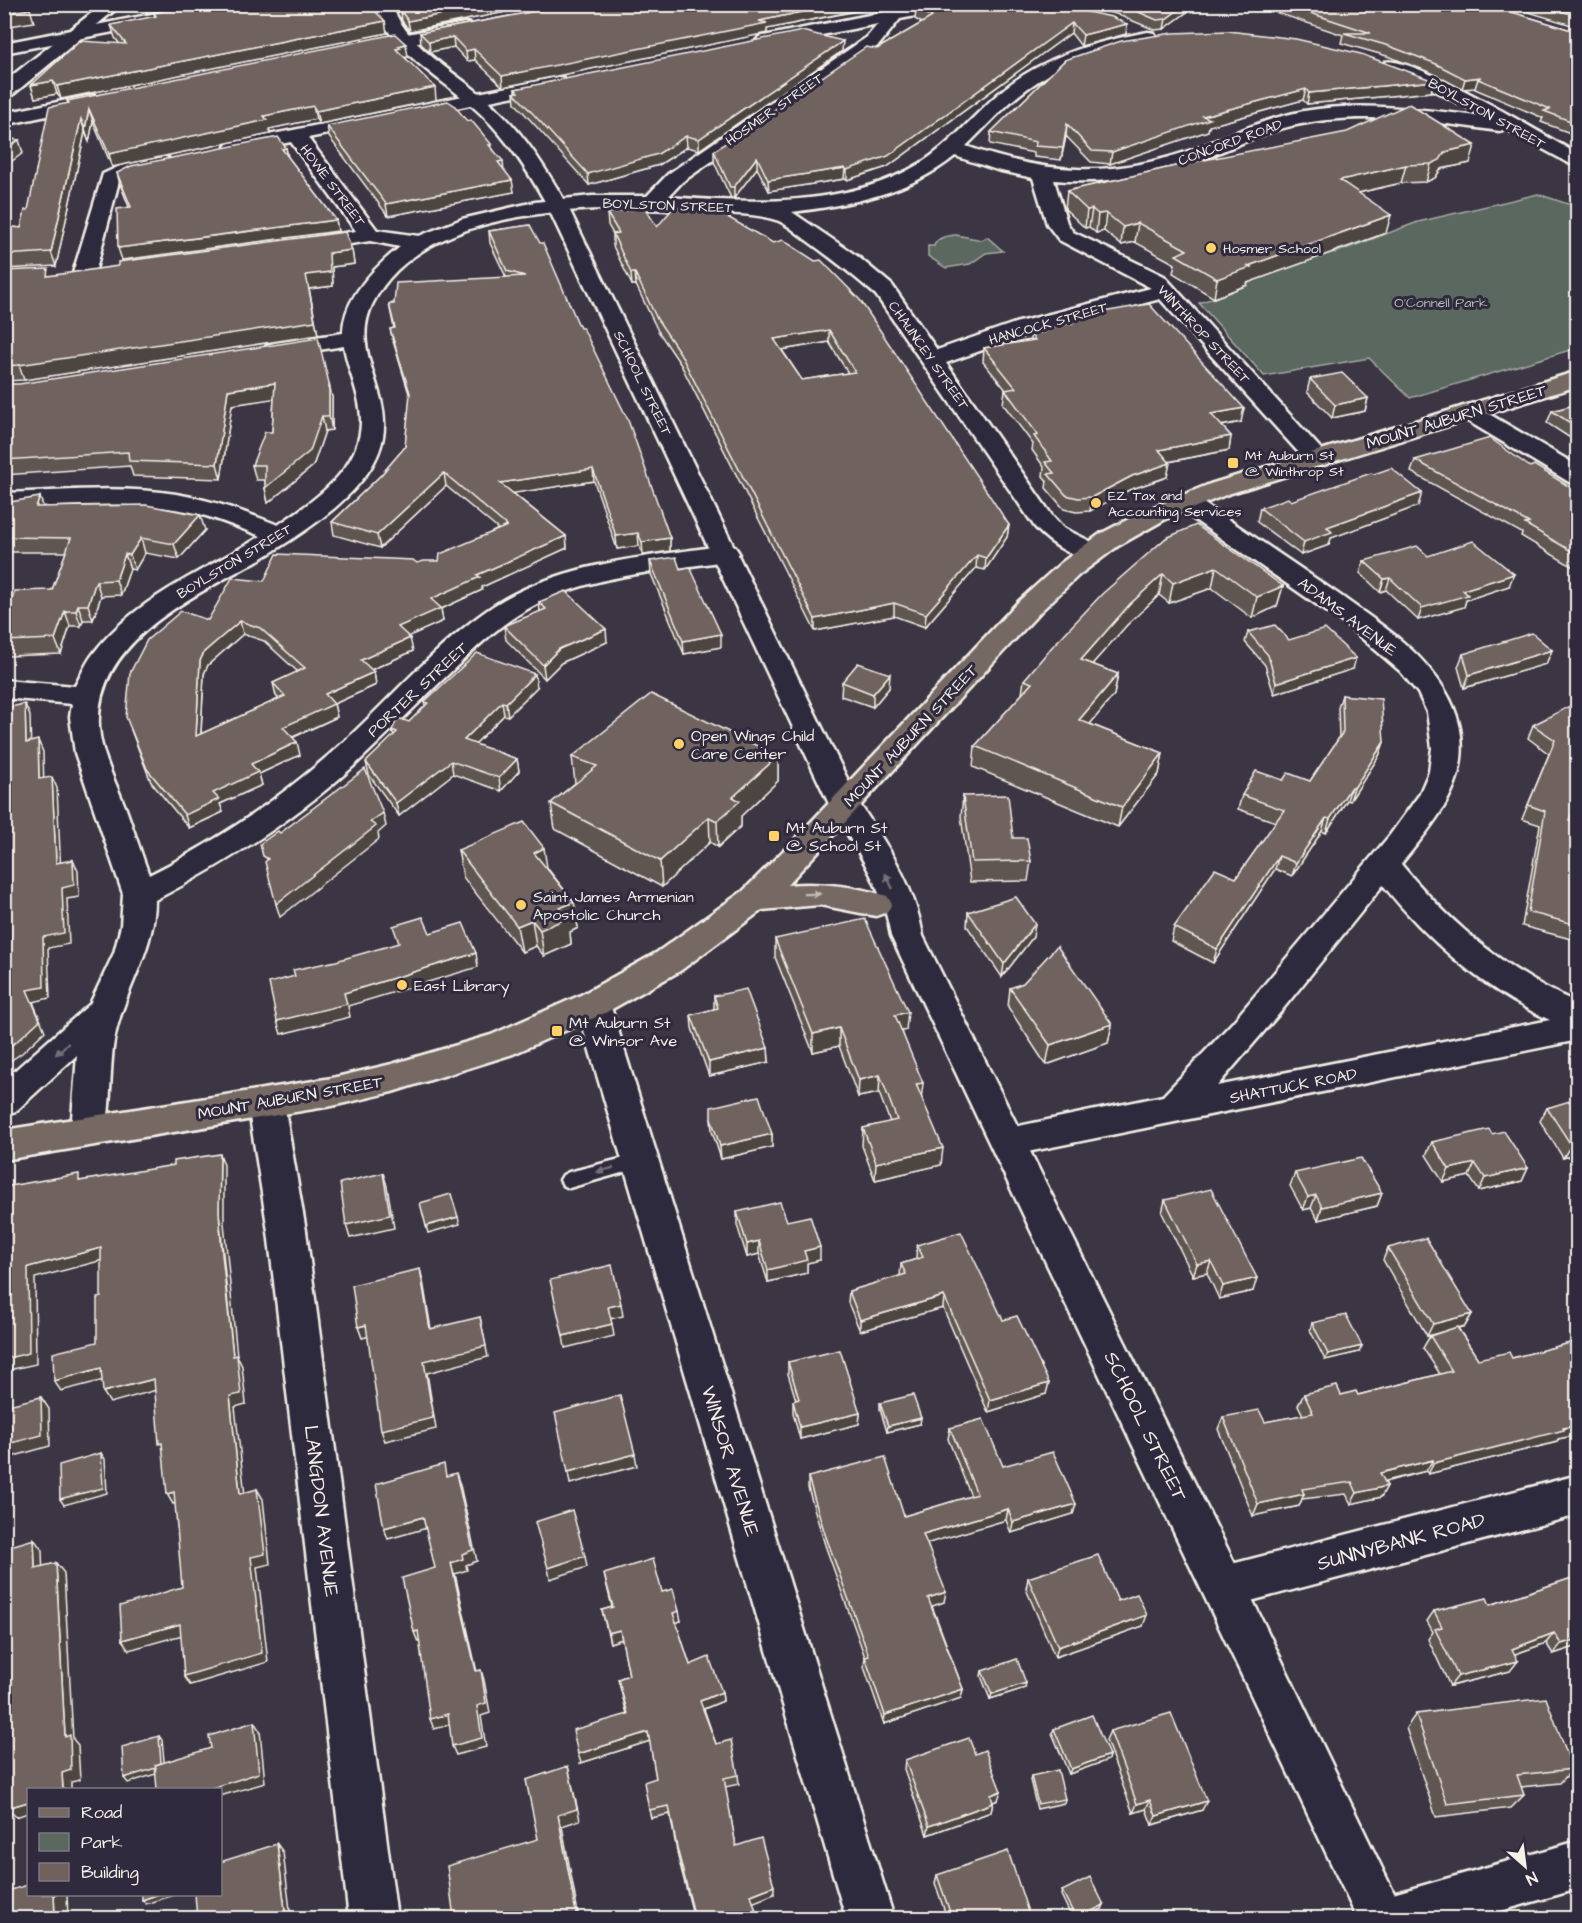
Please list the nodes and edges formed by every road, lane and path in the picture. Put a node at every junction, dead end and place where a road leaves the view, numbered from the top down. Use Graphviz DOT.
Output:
graph roads {
  1 [pos="114,4"];
  2 [pos="232,4"];
  3 [pos="382,4"];
  4 [pos="952,4"];
  5 [pos="894,16"];
  6 [pos="487,24"];
  7 [pos="1122,24"];
  8 [pos="77,34"];
  9 [pos="395,40"];
  10 [pos="750,44"];
  11 [pos="4,48"];
  12 [pos="1372,60"];
  13 [pos="574,79"];
  14 [pos="4,92"];
  15 [pos="108,98"];
  16 [pos="475,99"];
  17 [pos="4,119"];
  18 [pos="1511,126"];
  19 [pos="296,135"];
  20 [pos="952,148"];
  21 [pos="218,151"];
  22 [pos="184,158"];
  23 [pos="1578,162"];
  24 [pos="1042,173"];
  25 [pos="653,202"];
  26 [pos="557,205"];
  27 [pos="730,208"];
  28 [pos="370,235"];
  29 [pos="424,242"];
  30 [pos="283,248"];
  31 [pos="107,270"];
  32 [pos="1166,291"];
  33 [pos="353,338"];
  34 [pos="249,354"];
  35 [pos="932,360"];
  36 [pos="1578,378"];
  37 [pos="1469,412"];
  38 [pos="1318,459"];
  39 [pos="1578,477"];
  40 [pos="4,501"];
  41 [pos="1185,502"];
  42 [pos="280,535"];
  43 [pos="1091,552"];
  44 [pos="726,553"];
  45 [pos="4,689"];
  46 [pos="86,696"];
  47 [pos="844,806"];
  48 [pos="1382,863"];
  49 [pos="139,894"];
  50 [pos="754,899"];
  51 [pos="876,904"];
  52 [pos="907,936"];
  53 [pos="593,1004"];
  54 [pos="105,1010"];
  55 [pos="1578,1018"];
  56 [pos="1578,1027"];
  57 [pos="4,1101"];
  58 [pos="266,1104"];
  59 [pos="1174,1108"];
  60 [pos="89,1131"];
  61 [pos="1008,1141"];
  62 [pos="4,1146"];
  63 [pos="640,1161"];
  64 [pos="569,1180"];
  65 [pos="1578,1495"];
  66 [pos="1224,1587"];
  67 [pos="1578,1865"];
  68 [pos="373,1918"];
  69 [pos="870,1918"];
  70 [pos="1382,1918"];
  71 [pos="1393,1918"];
  1 -- 8 [label="street"];
  2 -- 8 [label="street"];
  3 -- 9 [label="street, SCHOOL STREET"];
  4 -- 5 [label="street"];
  5 -- 10 [label="street"];
  5 -- 25 [label="street, HOSMER STREET"];
  6 -- 9 [label="street"];
  7 -- 20 [label="street, BOYLSTON STREET"];
  8 -- 11 [label="street"];
  8 -- 14 [label="street"];
  9 -- 16 [label="street, SCHOOL STREET"];
  12 -- 18 [label="street, BOYLSTON STREET"];
  13 -- 16 [label="street"];
  15 -- 17 [label="street"];
  16 -- 19 [label="street"];
  16 -- 26 [label="street, SCHOOL STREET"];
  18 -- 23 [label="street, BOYLSTON STREET"];
  18 -- 24 [label="street, CONCORD ROAD"];
  19 -- 21 [label="street"];
  19 -- 28 [label="street, HOWE STREET"];
  20 -- 24 [label="street, CONCORD ROAD"];
  20 -- 27 [label="street, BOYLSTON STREET"];
  22 -- 31 [label="street"];
  24 -- 32 [label="street, WINTHROP STREET"];
  25 -- 26 [label="street, BOYLSTON STREET"];
  25 -- 27 [label="street, BOYLSTON STREET"];
  26 -- 29 [label="street, BOYLSTON STREET"];
  26 -- 44 [label="street, SCHOOL STREET"];
  27 -- 35 [label="street, CHAUNCEY STREET"];
  28 -- 29 [label="street"];
  28 -- 30 [label="street"];
  29 -- 33 [label="street, BOYLSTON STREET"];
  32 -- 35 [label="street, HANCOCK STREET"];
  32 -- 38 [label="street, WINTHROP STREET"];
  33 -- 34 [label="street"];
  33 -- 42 [label="street, BOYLSTON STREET"];
  35 -- 43 [label="street, CHAUNCEY STREET"];
  36 -- 37 [label="main road, MOUNT AUBURN STREET"];
  37 -- 38 [label="main road, MOUNT AUBURN STREET"];
  37 -- 39 [label="street"];
  38 -- 41 [label="main road, MOUNT AUBURN STREET"];
  40 -- 42 [label="street"];
  41 -- 43 [label="main road, MOUNT AUBURN STREET"];
  41 -- 48 [label="street, ADAMS AVENUE"];
  42 -- 46 [label="street, BOYLSTON STREET"];
  43 -- 47 [label="main road, MOUNT AUBURN STREET"];
  44 -- 47 [label="street, SCHOOL STREET"];
  44 -- 49 [label="street, PORTER STREET"];
  45 -- 46 [label="street"];
  46 -- 49 [label="street, BOYLSTON STREET"];
  47 -- 50 [label="main road, MOUNT AUBURN STREET"];
  47 -- 51 [label="street, SCHOOL STREET"];
  52 -- 47 [label="street, SCHOOL STREET, one-way"];
  48 -- 55 [label="street"];
  48 -- 59 [label="street, ADAMS AVENUE"];
  49 -- 54 [label="street, BOYLSTON STREET"];
  50 -- 51 [label="main road, one-way"];
  50 -- 53 [label="main road, MOUNT AUBURN STREET"];
  51 -- 52 [label="street, SCHOOL STREET"];
  52 -- 61 [label="street, SCHOOL STREET"];
  53 -- 58 [label="main road, MOUNT AUBURN STREET"];
  53 -- 63 [label="street, WINSOR AVENUE"];
  54 -- 57 [label="street, BOYLSTON STREET, one-way"];
  54 -- 60 [label="street, BOYLSTON STREET"];
  56 -- 59 [label="street, SHATTUCK ROAD"];
  58 -- 60 [label="main road, MOUNT AUBURN STREET"];
  58 -- 68 [label="street, LANGDON AVENUE"];
  59 -- 61 [label="street, SHATTUCK ROAD"];
  60 -- 62 [label="main road, MOUNT AUBURN STREET"];
  61 -- 66 [label="street, SCHOOL STREET"];
  63 -- 64 [label="lane, one-way"];
  63 -- 69 [label="street, WINSOR AVENUE"];
  65 -- 66 [label="street, SUNNYBANK ROAD"];
  66 -- 70 [label="street, SCHOOL STREET"];
  67 -- 71 [label="street"];
}
